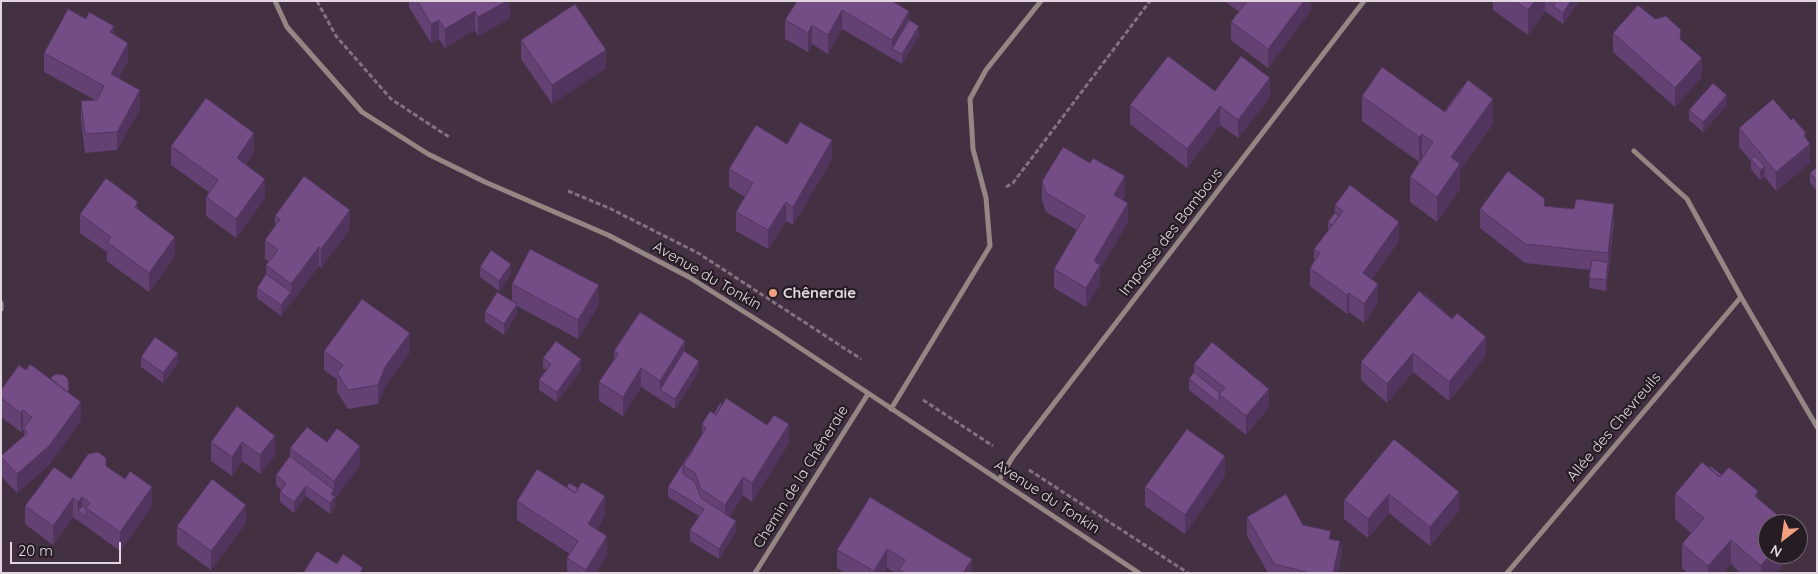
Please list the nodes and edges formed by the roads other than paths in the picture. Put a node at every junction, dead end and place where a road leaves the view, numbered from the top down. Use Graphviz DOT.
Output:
graph roads {
  1 [pos="275,1"];
  2 [pos="1041,1"];
  3 [pos="1364,1"];
  4 [pos="1634,151"];
  5 [pos="1741,298"];
  6 [pos="1,303"];
  7 [pos="1,309"];
  8 [pos="868,394"];
  9 [pos="891,409"];
  10 [pos="1817,428"];
  11 [pos="999,480"];
  12 [pos="755,573"];
  13 [pos="1139,573"];
  14 [pos="1507,573"];
  1 -- 8 [label="street, Avenue du Tonkin"];
  2 -- 9 [label="street"];
  3 -- 11 [label="street, Impasse des Bambous"];
  4 -- 5 [label="street"];
  5 -- 10 [label="street"];
  5 -- 14 [label="street, Allée des Chevreuils"];
  6 -- 7 [label="street"];
  8 -- 9 [label="street, Avenue du Tonkin"];
  8 -- 12 [label="street, Chemin de la Chêneraie"];
  9 -- 11 [label="street, Avenue du Tonkin"];
  11 -- 13 [label="street, Avenue du Tonkin"];
}
